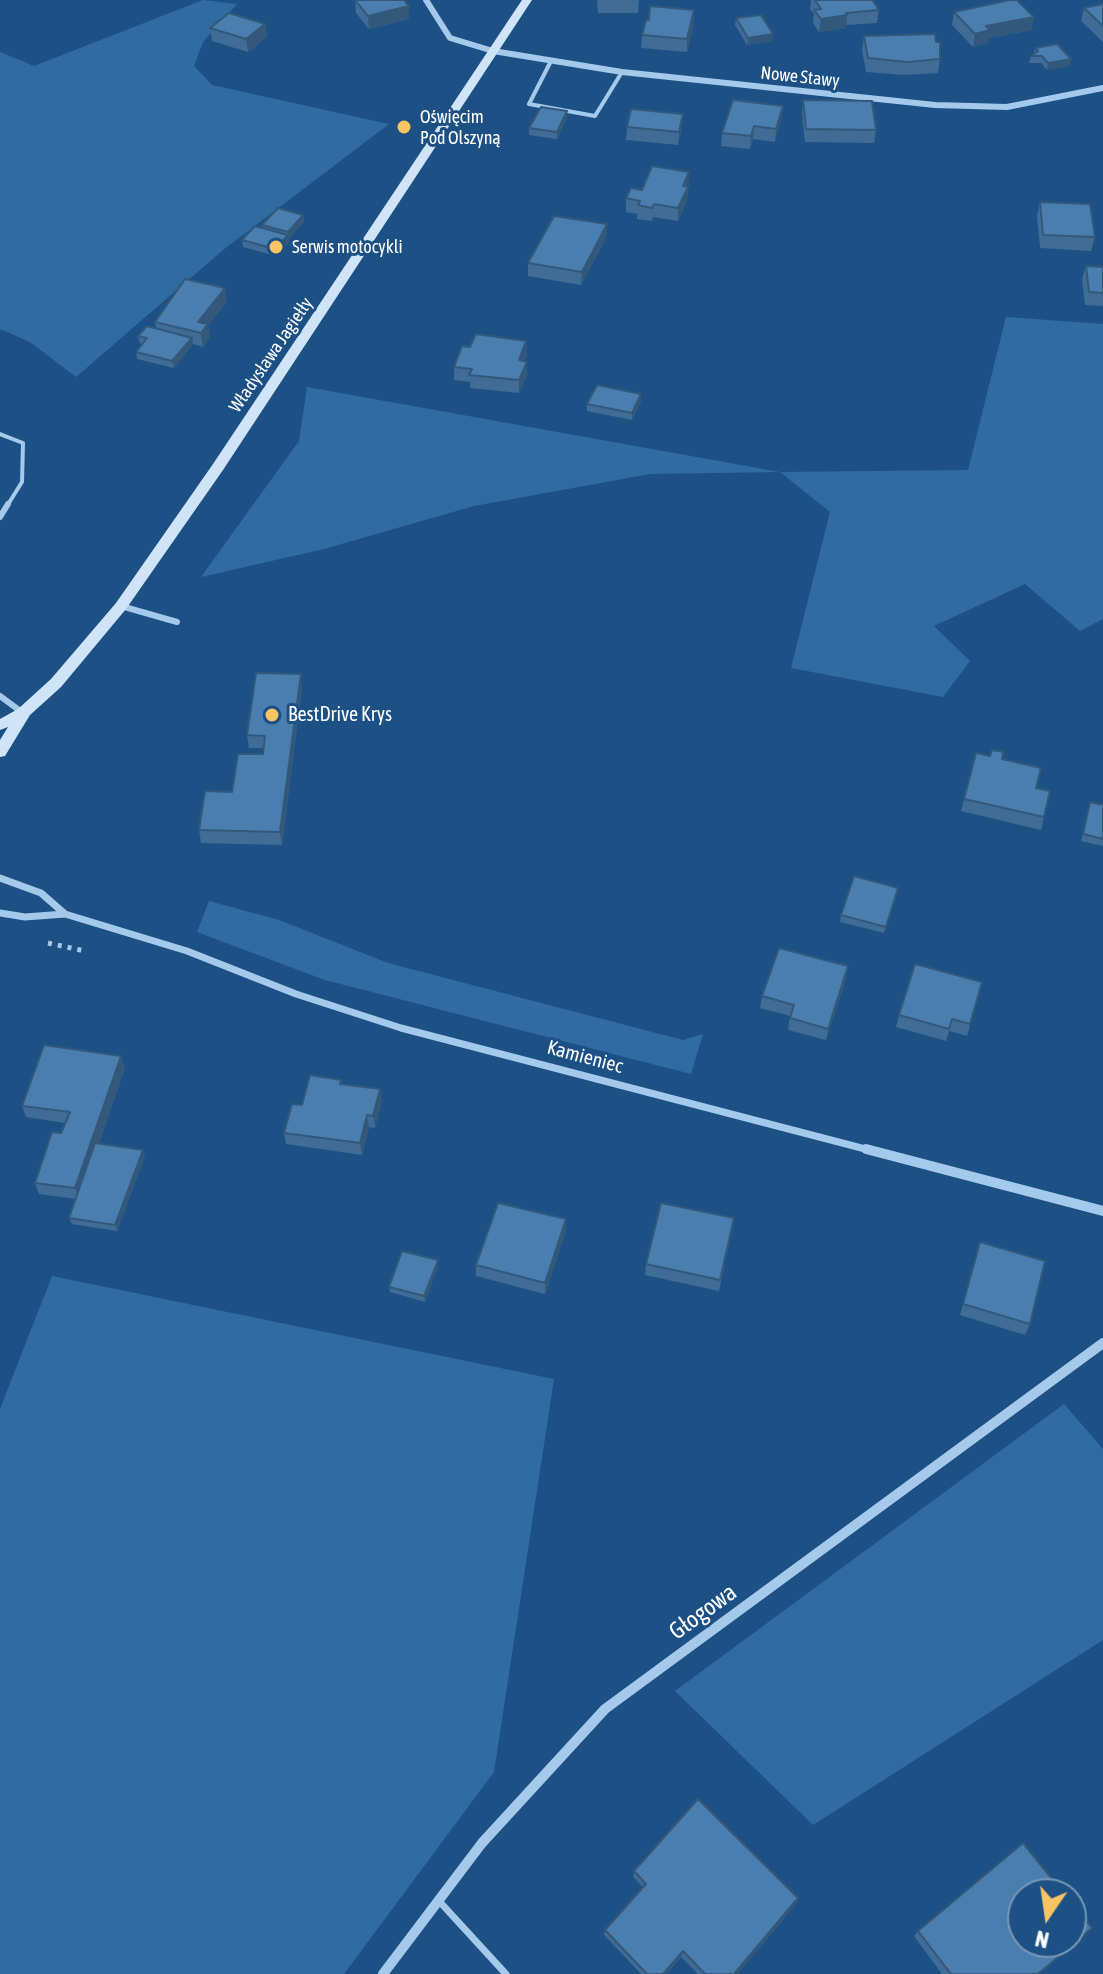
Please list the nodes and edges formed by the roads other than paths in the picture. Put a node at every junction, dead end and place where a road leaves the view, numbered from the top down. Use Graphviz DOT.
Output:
graph roads {
  1 [pos="426,0"];
  2 [pos="527,0"];
  3 [pos="493,51"];
  4 [pos="551,61"];
  5 [pos="622,72"];
  6 [pos="1103,88"];
  7 [pos="0,434"];
  8 [pos="0,517"];
  9 [pos="121,606"];
  10 [pos="177,622"];
  11 [pos="0,696"];
  12 [pos="23,713"];
  13 [pos="0,725"];
  14 [pos="0,752"];
  15 [pos="0,878"];
  16 [pos="0,913"];
  17 [pos="65,914"];
  18 [pos="1103,1211"];
  19 [pos="1103,1343"];
  20 [pos="439,1901"];
  21 [pos="383,1974"];
  22 [pos="506,1974"];
  1 -- 3 [label="street, Nowe Stawy"];
  2 -- 3 [label="street, Władysława Jagiełły"];
  3 -- 4 [label="street, Nowe Stawy"];
  3 -- 9 [label="street, Władysława Jagiełły"];
  4 -- 5 [label="street, Nowe Stawy"];
  4 -- 5 [label="lane"];
  5 -- 6 [label="street, Nowe Stawy"];
  7 -- 8 [label="lane"];
  9 -- 10 [label="lane"];
  9 -- 12 [label="street, Władysława Jagiełły"];
  11 -- 12 [label="lane"];
  12 -- 13 [label="street, Władysława Jagiełły"];
  12 -- 14 [label="street, Władysława Jagiełły"];
  15 -- 17 [label="street, Kamieniec"];
  16 -- 17 [label="street, Kamieniec"];
  17 -- 18 [label="street, Kamieniec"];
  19 -- 20 [label="street, Głogowa"];
  20 -- 21 [label="street, Głogowa"];
  20 -- 22 [label="lane"];
}
